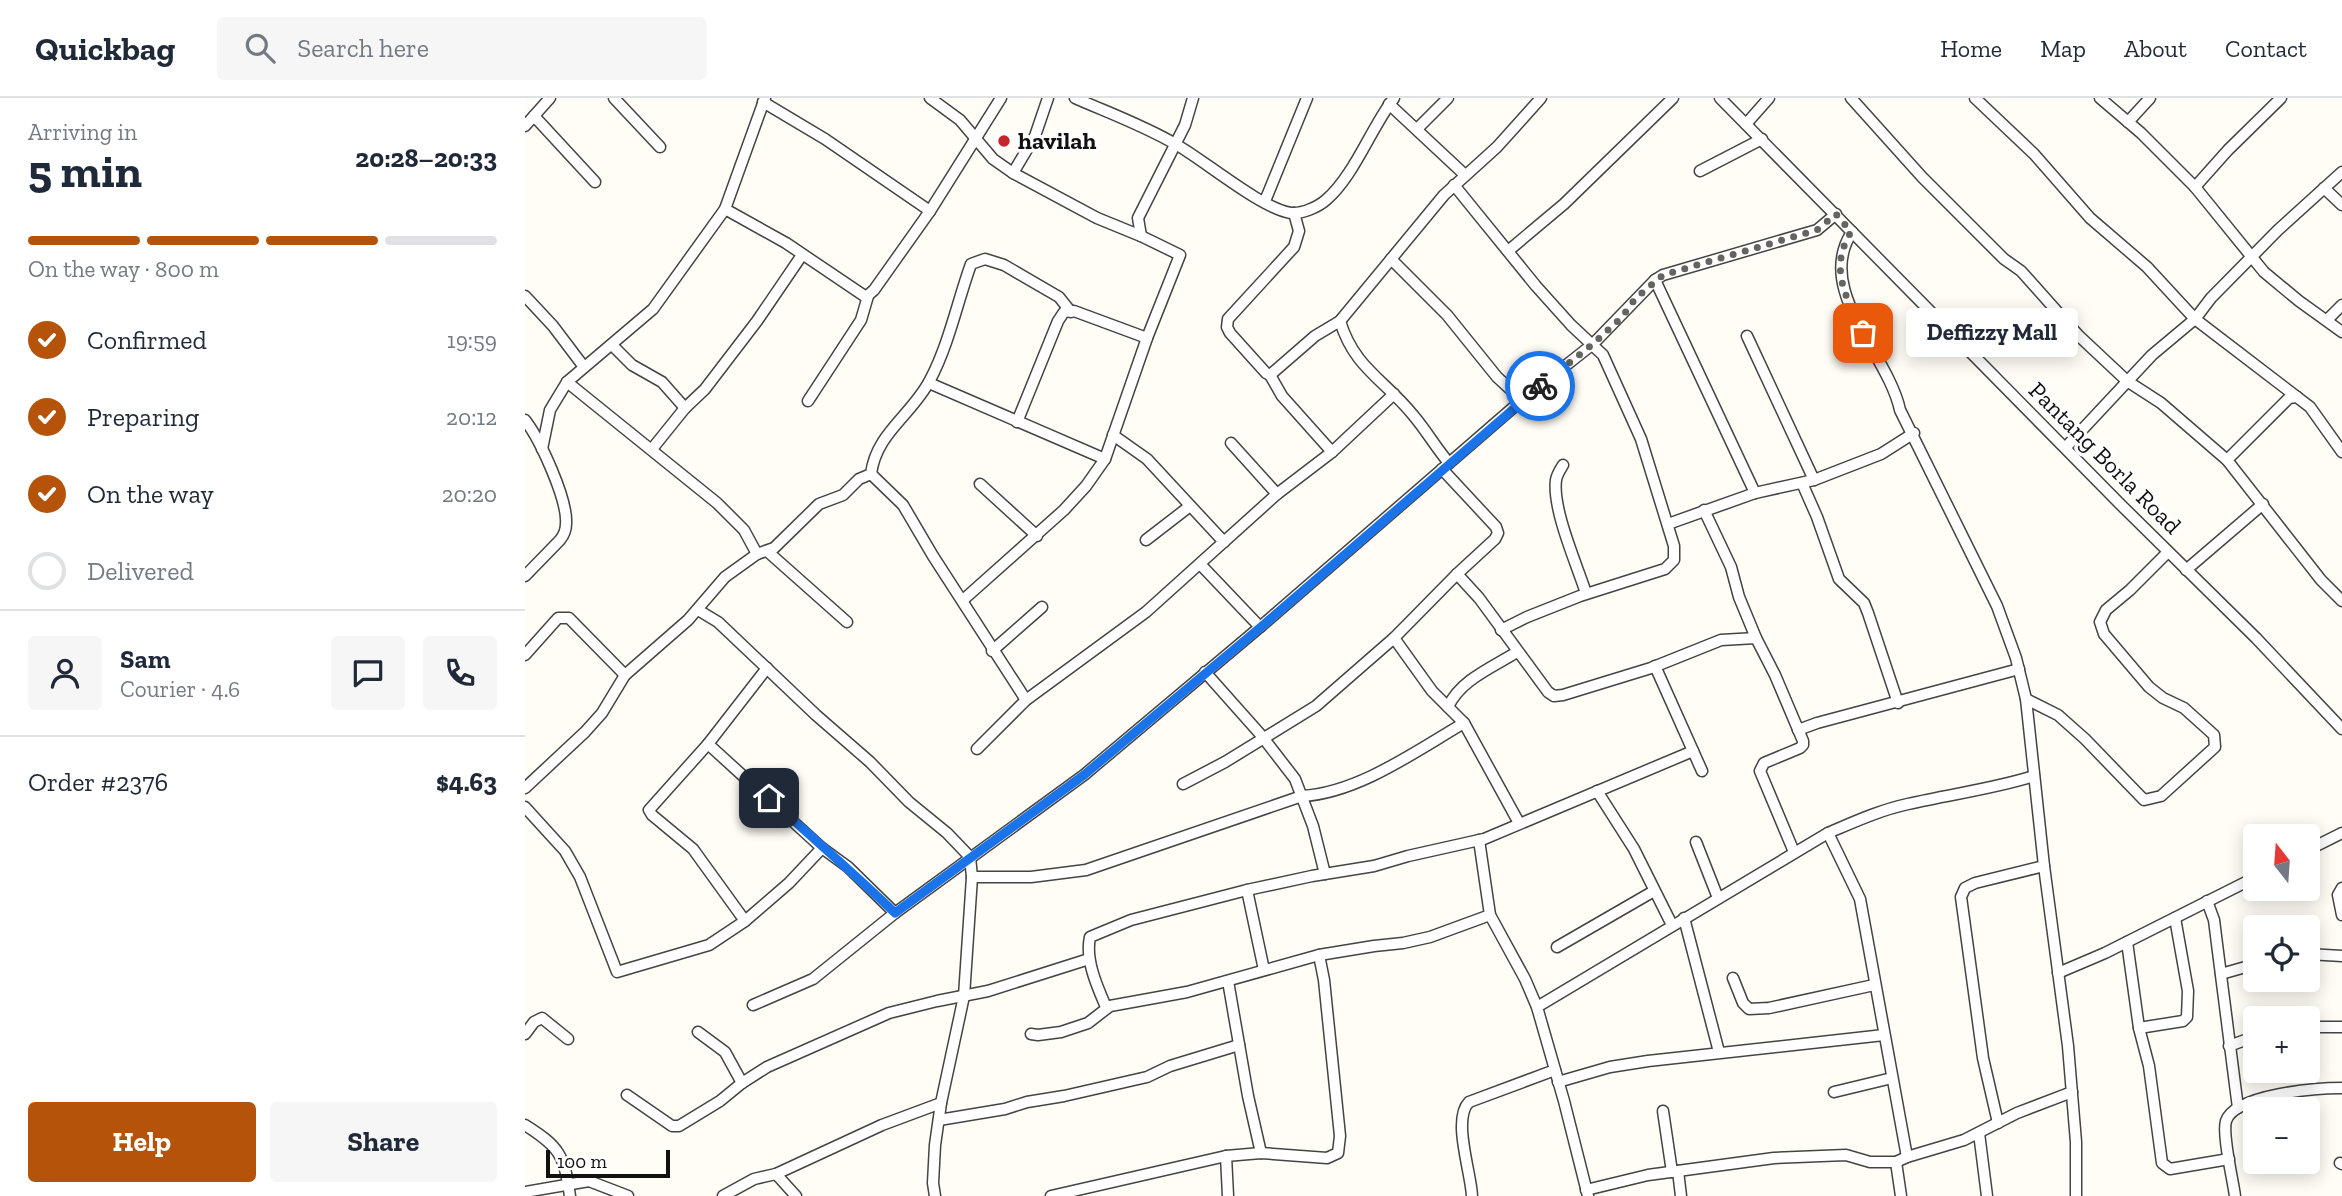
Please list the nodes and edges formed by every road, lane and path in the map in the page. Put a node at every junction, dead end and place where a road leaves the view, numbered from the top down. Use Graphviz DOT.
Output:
graph roads {
  1 [pos="550,98"];
  2 [pos="631,98"];
  3 [pos="930,98"];
  4 [pos="1001,98"];
  5 [pos="1048,98"];
  6 [pos="1075,98"];
  7 [pos="1193,98"];
  8 [pos="1307,98"];
  9 [pos="1448,98"];
  10 [pos="1541,98"];
  11 [pos="1673,98"];
  12 [pos="1720,98"];
  13 [pos="1769,98"];
  14 [pos="1851,98"];
  15 [pos="1975,98"];
  16 [pos="2100,98"];
  17 [pos="2150,98"];
  18 [pos="2281,98"];
  19 [pos="764,100"];
  20 [pos="1391,101"];
  21 [pos="618,102"];
  22 [pos="534,116"];
  23 [pos="2128,122"];
  24 [pos="1746,124"];
  25 [pos="525,126"];
  26 [pos="1417,129"];
  27 [pos="975,135"];
  28 [pos="1762,139"];
  29 [pos="1176,144"];
  30 [pos="660,147"];
  31 [pos="1700,171"];
  32 [pos="2342,172"];
  33 [pos="1013,173"];
  34 [pos="1465,175"];
  35 [pos="595,182"];
  36 [pos="1454,185"];
  37 [pos="2195,187"];
  38 [pos="2324,188"];
  39 [pos="1265,201"];
  40 [pos="2342,205"];
  41 [pos="725,209"];
  42 [pos="930,211"];
  43 [pos="1294,213"];
  44 [pos="1836,214"];
  45 [pos="1851,232"];
  46 [pos="1141,236"];
  47 [pos="1508,251"];
  48 [pos="802,255"];
  49 [pos="2253,258"];
  50 [pos="1391,259"];
  51 [pos="1655,280"];
  52 [pos="525,296"];
  53 [pos="868,296"];
  54 [pos="2342,305"];
  55 [pos="1072,312"];
  56 [pos="2195,319"];
  57 [pos="2327,320"];
  58 [pos="1340,321"];
  59 [pos="2342,332"];
  60 [pos="1747,336"];
  61 [pos="1147,338"];
  62 [pos="1593,344"];
  63 [pos="613,345"];
  64 [pos="584,368"];
  65 [pos="1270,375"];
  66 [pos="2127,381"];
  67 [pos="567,383"];
  68 [pos="929,383"];
  69 [pos="1394,394"];
  70 [pos="2297,397"];
  71 [pos="1522,400"];
  72 [pos="808,401"];
  73 [pos="685,408"];
  74 [pos="525,420"];
  75 [pos="1017,422"];
  76 [pos="1913,433"];
  77 [pos="1113,435"];
  78 [pos="1231,443"];
  79 [pos="2066,447"];
  80 [pos="542,449"];
  81 [pos="652,449"];
  82 [pos="1332,452"];
  83 [pos="2342,452"];
  84 [pos="1105,459"];
  85 [pos="2227,460"];
  86 [pos="1563,465"];
  87 [pos="1446,466"];
  88 [pos="871,474"];
  89 [pos="1814,480"];
  90 [pos="1802,483"];
  91 [pos="980,484"];
  92 [pos="1755,493"];
  93 [pos="1277,494"];
  94 [pos="2263,504"];
  95 [pos="1190,506"];
  96 [pos="1704,510"];
  97 [pos="1668,524"];
  98 [pos="1037,536"];
  99 [pos="1146,540"];
  100 [pos="1224,542"];
  101 [pos="762,552"];
  102 [pos="2168,552"];
  103 [pos="1200,564"];
  104 [pos="2186,570"];
  105 [pos="1457,573"];
  106 [pos="525,576"];
  107 [pos="1586,593"];
  108 [pos="963,600"];
  109 [pos="2342,601"];
  110 [pos="1042,607"];
  111 [pos="698,610"];
  112 [pos="847,622"];
  113 [pos="1261,627"];
  114 [pos="1501,631"];
  115 [pos="1394,638"];
  116 [pos="1756,638"];
  117 [pos="992,651"];
  118 [pos="1517,652"];
  119 [pos="525,655"];
  120 [pos="1655,666"];
  121 [pos="767,668"];
  122 [pos="2019,669"];
  123 [pos="1205,672"];
  124 [pos="625,674"];
  125 [pos="2026,699"];
  126 [pos="1026,700"];
  127 [pos="1898,702"];
  128 [pos="1448,707"];
  129 [pos="1464,723"];
  130 [pos="2342,729"];
  131 [pos="1798,730"];
  132 [pos="1264,738"];
  133 [pos="708,744"];
  134 [pos="977,749"];
  135 [pos="1693,751"];
  136 [pos="1702,771"];
  137 [pos="2034,776"];
  138 [pos="1183,784"];
  139 [pos="525,788"];
  140 [pos="1597,791"];
  141 [pos="1302,796"];
  142 [pos="525,807"];
  143 [pos="1519,823"];
  144 [pos="1828,833"];
  145 [pos="2342,833"];
  146 [pos="1479,840"];
  147 [pos="1696,842"];
  148 [pos="2321,844"];
  149 [pos="822,848"];
  150 [pos="1794,852"];
  151 [pos="970,857"];
  152 [pos="2044,866"];
  153 [pos="1325,874"];
  154 [pos="972,877"];
  155 [pos="2243,883"];
  156 [pos="2342,888"];
  157 [pos="1247,890"];
  158 [pos="1654,891"];
  159 [pos="1718,898"];
  160 [pos="2207,901"];
  161 [pos="895,913"];
  162 [pos="1490,915"];
  163 [pos="2342,915"];
  164 [pos="1684,918"];
  165 [pos="2175,918"];
  166 [pos="745,921"];
  167 [pos="1672,925"];
  168 [pos="2127,942"];
  169 [pos="1557,947"];
  170 [pos="1319,955"];
  171 [pos="2320,955"];
  172 [pos="2342,956"];
  173 [pos="1089,959"];
  174 [pos="2243,968"];
  175 [pos="1264,970"];
  176 [pos="2059,973"];
  177 [pos="2221,974"];
  178 [pos="1733,978"];
  179 [pos="1228,981"];
  180 [pos="1874,985"];
  181 [pos="964,996"];
  182 [pos="753,1006"];
  183 [pos="1106,1007"];
  184 [pos="1537,1007"];
  185 [pos="2320,1027"];
  186 [pos="2341,1027"];
  187 [pos="2139,1028"];
  188 [pos="698,1032"];
  189 [pos="525,1034"];
  190 [pos="1031,1034"];
  191 [pos="1884,1035"];
  192 [pos="568,1039"];
  193 [pos="2243,1041"];
  194 [pos="1239,1045"];
  195 [pos="2229,1046"];
  196 [pos="1719,1052"];
  197 [pos="1555,1070"];
  198 [pos="1892,1078"];
  199 [pos="1558,1082"];
  200 [pos="742,1083"];
  201 [pos="2342,1088"];
  202 [pos="1835,1092"];
  203 [pos="2072,1092"];
  204 [pos="627,1095"];
  205 [pos="941,1102"];
  206 [pos="2238,1108"];
  207 [pos="1663,1111"];
  208 [pos="939,1120"];
  209 [pos="1998,1123"];
  210 [pos="525,1125"];
  211 [pos="1979,1133"];
  212 [pos="1261,1153"];
  213 [pos="1226,1156"];
  214 [pos="2229,1159"];
  215 [pos="1902,1160"];
  216 [pos="1675,1172"];
  217 [pos="776,1174"];
  218 [pos="594,1182"];
  219 [pos="568,1183"];
  220 [pos="525,1192"];
  221 [pos="1587,1193"];
  222 [pos="570,1196"];
  223 [pos="600,1196"];
  224 [pos="628,1196"];
  225 [pos="723,1196"];
  226 [pos="796,1196"];
  227 [pos="935,1196"];
  228 [pos="1051,1196"];
  229 [pos="1228,1196"];
  230 [pos="1472,1196"];
  231 [pos="1681,1196"];
  232 [pos="1901,1196"];
  233 [pos="1987,1196"];
  234 [pos="2076,1196"];
  235 [pos="2235,1196"];
  1 -- 22 [label="street"];
  2 -- 21 [label="street"];
  3 -- 27 [label="street"];
  4 -- 27 [label="street"];
  5 -- 33 [label="street"];
  6 -- 29 [label="street"];
  7 -- 29 [label="street"];
  8 -- 39 [label="street"];
  9 -- 26 [label="street"];
  10 -- 34 [label="street"];
  11 -- 47 [label="street"];
  12 -- 24 [label="street, Pantang Borla Road"];
  13 -- 24 [label="street"];
  14 -- 66 [label="street"];
  15 -- 56 [label="street"];
  16 -- 23 [label="street"];
  17 -- 23 [label="street"];
  18 -- 37 [label="street"];
  19 -- 41 [label="street"];
  19 -- 42 [label="street"];
  20 -- 26 [label="street"];
  20 -- 43 [label="street"];
  21 -- 30 [label="street"];
  22 -- 25 [label="street"];
  22 -- 35 [label="street"];
  23 -- 37 [label="street"];
  24 -- 28 [label="street, Pantang Borla Road"];
  26 -- 34 [label="street"];
  27 -- 33 [label="street"];
  27 -- 42 [label="street"];
  28 -- 31 [label="street"];
  28 -- 44 [label="street, Pantang Borla Road"];
  29 -- 39 [label="street"];
  29 -- 46 [label="street"];
  32 -- 38 [label="street"];
  33 -- 46 [label="street"];
  34 -- 36 [label="street"];
  36 -- 47 [label="street"];
  36 -- 50 [label="street"];
  37 -- 49 [label="street"];
  38 -- 40 [label="street"];
  38 -- 49 [label="street"];
  39 -- 43 [label="street"];
  41 -- 48 [label="street"];
  41 -- 63 [label="street"];
  42 -- 53 [label="street"];
  43 -- 65 [label="street"];
  44 -- 45 [label="street, Pantang Borla Road"];
  44 -- 51 [label="street"];
  45 -- 76 [label="street"];
  45 -- 79 [label="street, Pantang Borla Road"];
  46 -- 61 [label="street"];
  47 -- 62 [label="street"];
  48 -- 53 [label="street"];
  48 -- 73 [label="street"];
  49 -- 56 [label="street"];
  49 -- 57 [label="street"];
  50 -- 58 [label="street"];
  50 -- 71 [label="street"];
  51 -- 62 [label="street"];
  51 -- 92 [label="street"];
  52 -- 64 [label="street"];
  53 -- 72 [label="street"];
  54 -- 57 [label="street"];
  55 -- 61 [label="street"];
  55 -- 68 [label="street"];
  55 -- 75 [label="street"];
  56 -- 66 [label="street"];
  56 -- 70 [label="street"];
  57 -- 59 [label="street"];
  58 -- 65 [label="street"];
  58 -- 69 [label="street"];
  60 -- 89 [label="street"];
  61 -- 77 [label="street"];
  62 -- 71 [label="street"];
  62 -- 97 [label="street"];
  63 -- 64 [label="street"];
  63 -- 73 [label="street"];
  64 -- 67 [label="street"];
  65 -- 82 [label="street"];
  66 -- 79 [label="street"];
  66 -- 85 [label="street"];
  67 -- 80 [label="street"];
  67 -- 81 [label="street"];
  68 -- 75 [label="street"];
  68 -- 88 [label="street"];
  69 -- 82 [label="street"];
  69 -- 87 [label="street"];
  70 -- 83 [label="street"];
  70 -- 85 [label="street"];
  71 -- 87 [label="street"];
  73 -- 81 [label="street"];
  74 -- 80 [label="street"];
  75 -- 84 [label="street"];
  76 -- 89 [label="street"];
  76 -- 122 [label="street"];
  77 -- 84 [label="street"];
  77 -- 95 [label="street"];
  78 -- 93 [label="street"];
  79 -- 102 [label="street, Pantang Borla Road"];
  80 -- 106 [label="street"];
  81 -- 101 [label="street"];
  82 -- 93 [label="street"];
  84 -- 98 [label="street"];
  85 -- 94 [label="street"];
  86 -- 107 [label="street"];
  87 -- 105 [label="street"];
  87 -- 113 [label="street"];
  88 -- 101 [label="street"];
  88 -- 108 [label="street"];
  89 -- 90 [label="street"];
  90 -- 92 [label="street"];
  90 -- 127 [label="street"];
  91 -- 98 [label="street"];
  92 -- 96 [label="street"];
  93 -- 100 [label="street"];
  94 -- 104 [label="street"];
  94 -- 109 [label="street"];
  95 -- 99 [label="street"];
  95 -- 100 [label="street"];
  96 -- 97 [label="street"];
  96 -- 116 [label="street"];
  97 -- 107 [label="street"];
  98 -- 108 [label="street"];
  100 -- 103 [label="street"];
  101 -- 111 [label="street"];
  101 -- 112 [label="street"];
  102 -- 104 [label="street, Pantang Borla Road"];
  102 -- 125 [label="street"];
  103 -- 113 [label="street"];
  103 -- 126 [label="street"];
  104 -- 130 [label="street, Pantang Borla Road"];
  105 -- 114 [label="street"];
  105 -- 115 [label="street"];
  107 -- 114 [label="street"];
  108 -- 117 [label="street"];
  110 -- 117 [label="street"];
  111 -- 121 [label="street"];
  111 -- 124 [label="street"];
  113 -- 123 [label="street"];
  114 -- 118 [label="street"];
  115 -- 128 [label="street"];
  115 -- 132 [label="street"];
  116 -- 120 [label="street"];
  116 -- 131 [label="street"];
  117 -- 126 [label="street"];
  118 -- 120 [label="street"];
  118 -- 128 [label="street"];
  119 -- 124 [label="street"];
  120 -- 135 [label="street"];
  121 -- 133 [label="street"];
  121 -- 151 [label="street"];
  122 -- 125 [label="street"];
  122 -- 127 [label="street"];
  123 -- 132 [label="street"];
  123 -- 151 [label="street"];
  124 -- 139 [label="street"];
  125 -- 137 [label="street"];
  126 -- 134 [label="street"];
  127 -- 131 [label="street"];
  128 -- 129 [label="street"];
  129 -- 141 [label="street"];
  129 -- 143 [label="street"];
  131 -- 150 [label="street"];
  132 -- 138 [label="street"];
  132 -- 141 [label="street"];
  133 -- 149 [label="street"];
  133 -- 166 [label="street"];
  135 -- 136 [label="street"];
  135 -- 140 [label="street"];
  137 -- 144 [label="street"];
  137 -- 152 [label="street"];
  140 -- 143 [label="street"];
  140 -- 158 [label="street"];
  141 -- 153 [label="street"];
  141 -- 154 [label="street"];
  142 -- 166 [label="street"];
  143 -- 146 [label="street"];
  144 -- 150 [label="street"];
  144 -- 180 [label="street"];
  145 -- 148 [label="street"];
  146 -- 153 [label="street"];
  146 -- 162 [label="street"];
  147 -- 159 [label="street"];
  149 -- 161 [label="street"];
  149 -- 166 [label="street"];
  150 -- 159 [label="street"];
  151 -- 154 [label="street"];
  151 -- 161 [label="street"];
  152 -- 176 [label="street"];
  152 -- 209 [label="street"];
  153 -- 157 [label="street"];
  154 -- 181 [label="street"];
  155 -- 160 [label="street"];
  156 -- 163 [label="street"];
  157 -- 173 [label="street"];
  157 -- 175 [label="street"];
  158 -- 167 [label="street"];
  158 -- 169 [label="street"];
  159 -- 164 [label="street"];
  160 -- 165 [label="street"];
  160 -- 177 [label="street"];
  161 -- 182 [label="street"];
  162 -- 170 [label="street"];
  162 -- 184 [label="street"];
  164 -- 167 [label="street"];
  164 -- 196 [label="street"];
  165 -- 168 [label="street"];
  165 -- 187 [label="street"];
  167 -- 184 [label="street"];
  168 -- 176 [label="street"];
  168 -- 187 [label="street"];
  170 -- 175 [label="street"];
  170 -- 212 [label="street"];
  171 -- 172 [label="street"];
  173 -- 181 [label="street"];
  173 -- 183 [label="street"];
  174 -- 177 [label="street"];
  175 -- 179 [label="street"];
  176 -- 203 [label="street"];
  177 -- 195 [label="street"];
  178 -- 180 [label="street"];
  179 -- 183 [label="street"];
  179 -- 194 [label="street"];
  180 -- 191 [label="street"];
  181 -- 200 [label="street"];
  181 -- 205 [label="street"];
  183 -- 190 [label="street"];
  184 -- 197 [label="street"];
  185 -- 186 [label="street"];
  187 -- 214 [label="street"];
  188 -- 200 [label="street"];
  189 -- 192 [label="street"];
  191 -- 196 [label="street"];
  191 -- 198 [label="street"];
  193 -- 195 [label="street"];
  194 -- 208 [label="street"];
  194 -- 212 [label="street"];
  195 -- 206 [label="street"];
  196 -- 199 [label="street"];
  197 -- 199 [label="street"];
  197 -- 230 [label="street"];
  198 -- 202 [label="street"];
  198 -- 215 [label="street"];
  199 -- 221 [label="street"];
  200 -- 204 [label="street"];
  201 -- 206 [label="street"];
  203 -- 209 [label="street"];
  203 -- 234 [label="street"];
  205 -- 208 [label="street"];
  205 -- 217 [label="street"];
  206 -- 214 [label="street"];
  207 -- 216 [label="street"];
  208 -- 227 [label="street"];
  209 -- 211 [label="street"];
  210 -- 219 [label="street"];
  211 -- 215 [label="street"];
  211 -- 233 [label="street"];
  212 -- 213 [label="street"];
  213 -- 228 [label="street"];
  213 -- 229 [label="street"];
  214 -- 235 [label="street"];
  215 -- 216 [label="street"];
  215 -- 232 [label="street"];
  216 -- 221 [label="street"];
  216 -- 231 [label="street"];
  217 -- 225 [label="street"];
  217 -- 226 [label="street"];
  218 -- 219 [label="street"];
  218 -- 223 [label="street"];
  218 -- 224 [label="street"];
  219 -- 220 [label="street"];
  219 -- 222 [label="street"];
}
